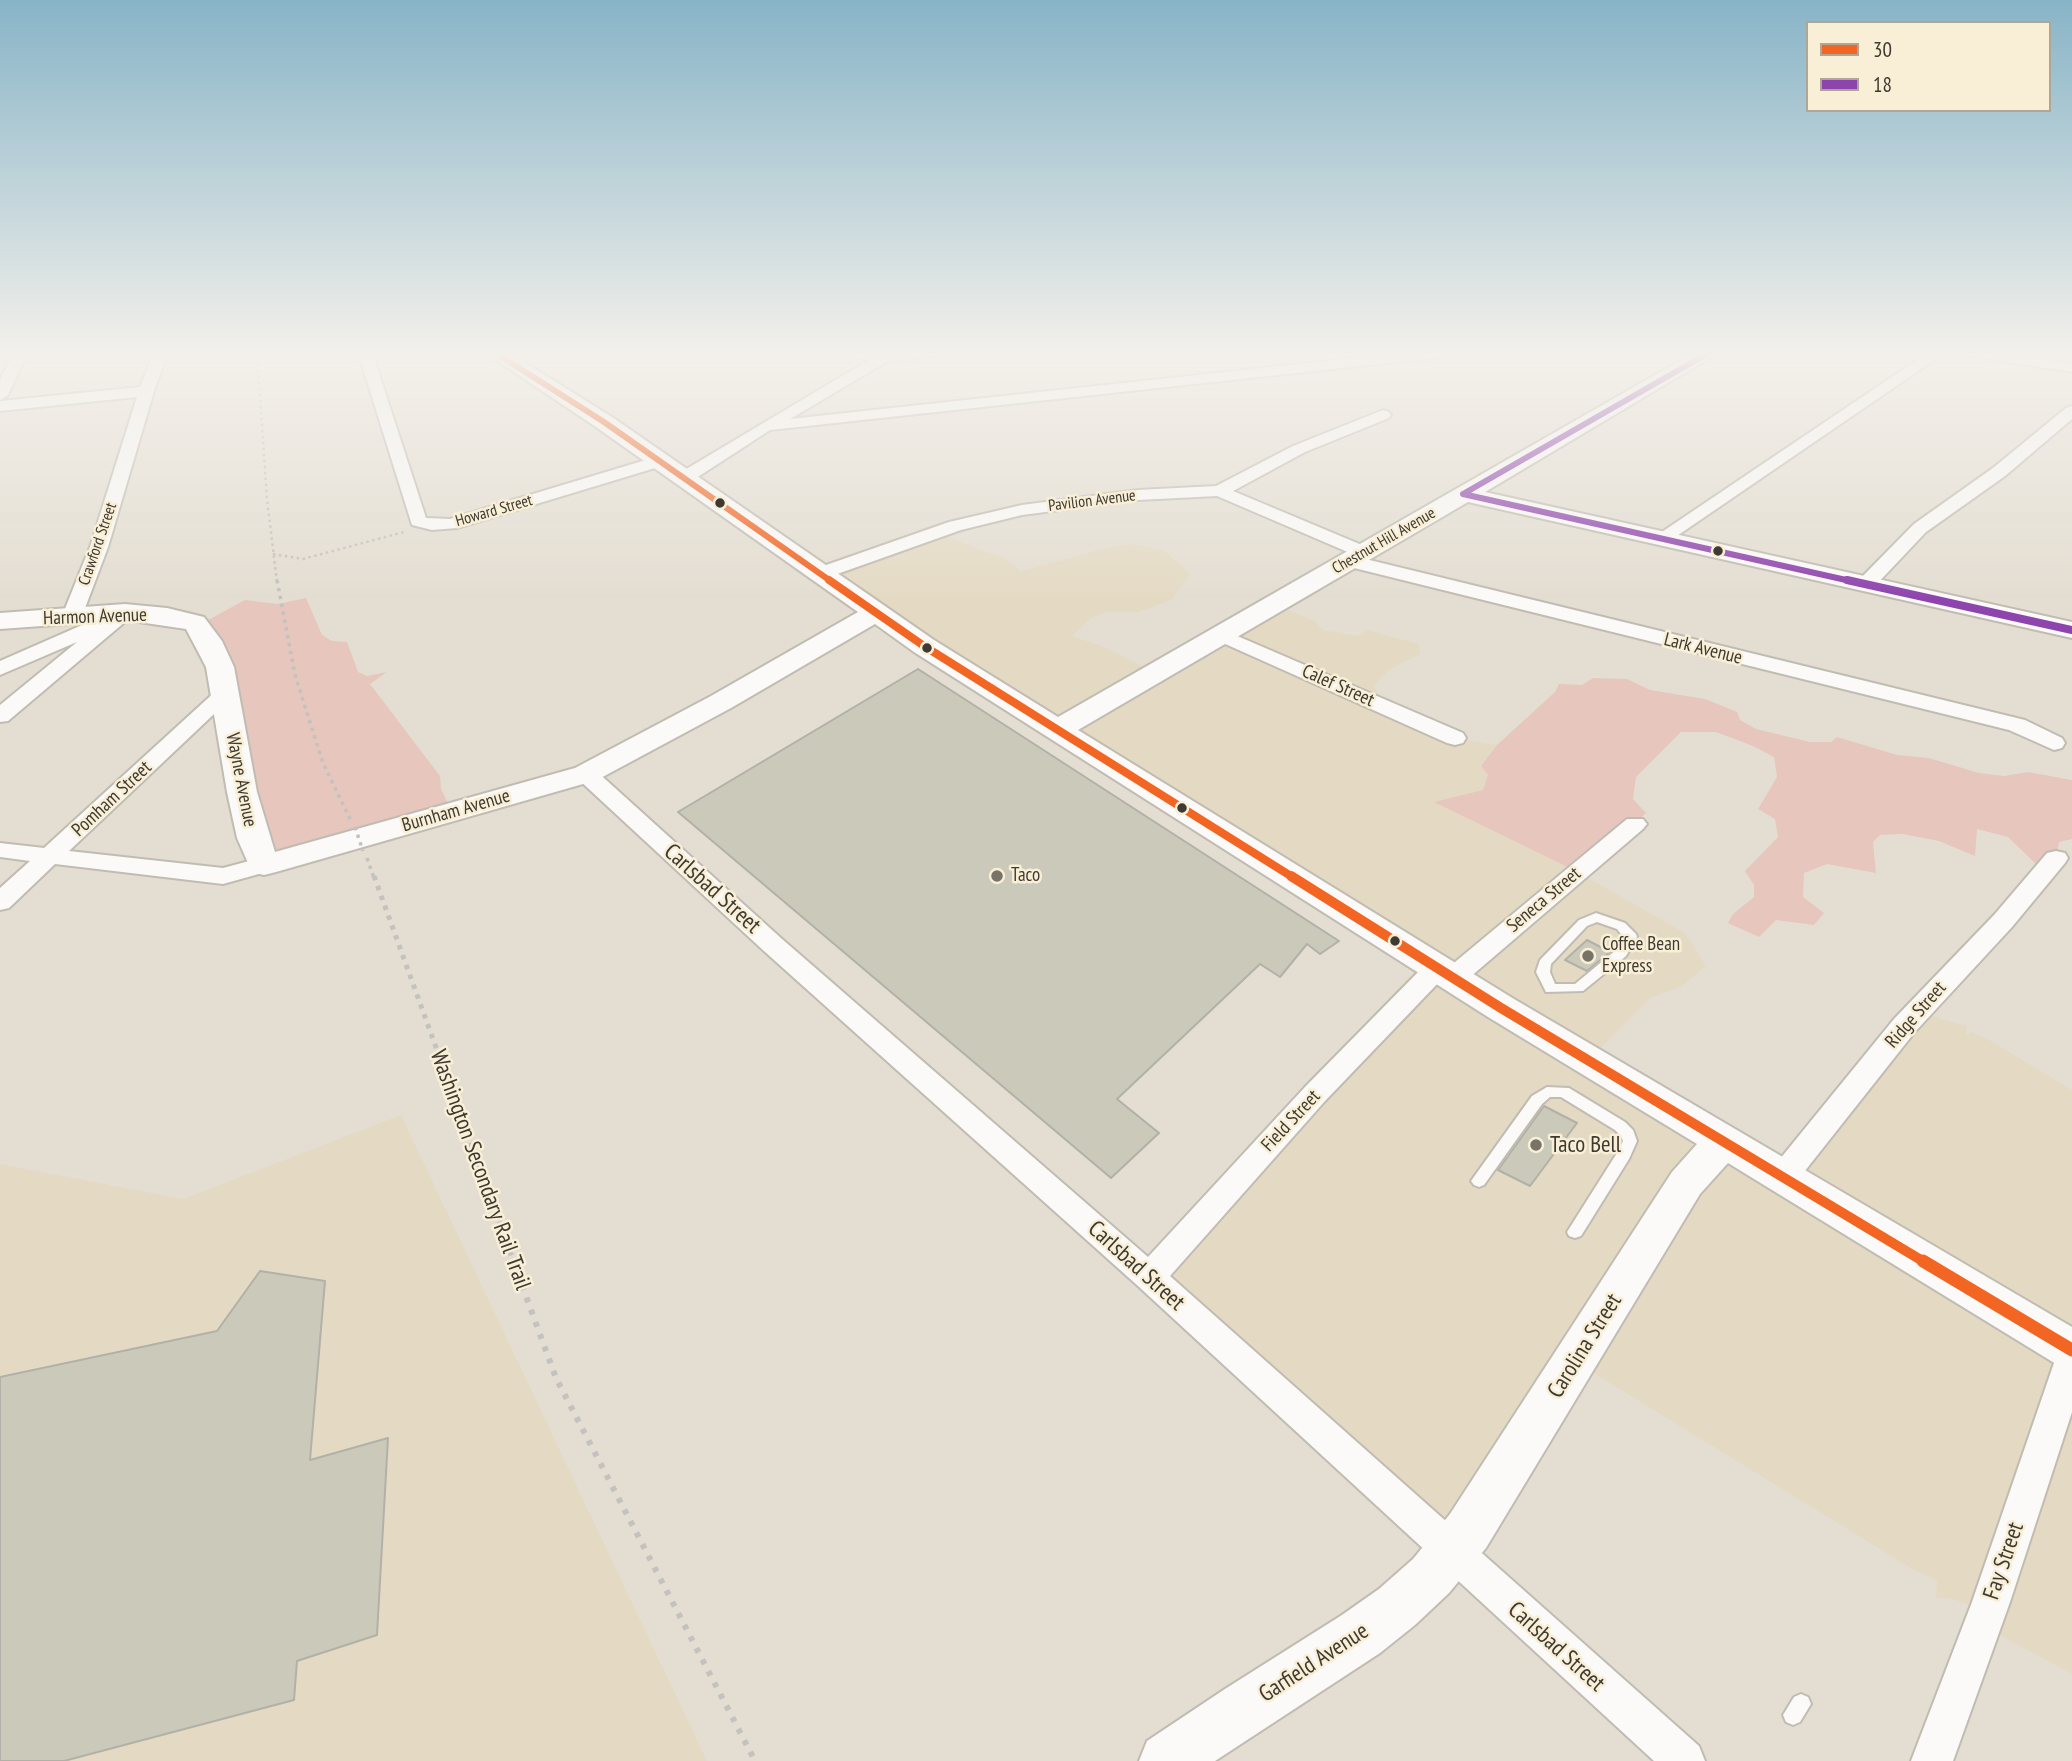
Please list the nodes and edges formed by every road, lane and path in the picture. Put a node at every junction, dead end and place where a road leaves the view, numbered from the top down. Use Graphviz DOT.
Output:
graph roads {
  1 [pos="133,434"];
  2 [pos="264,434"];
  3 [pos="391,434"];
  4 [pos="621,434"];
  5 [pos="753,434"];
  6 [pos="1336,434"];
  7 [pos="1567,434"];
  8 [pos="1817,434"];
  9 [pos="2044,434"];
  10 [pos="659,461"];
  11 [pos="684,478"];
  12 [pos="1219,491"];
  13 [pos="1463,494"];
  14 [pos="432,525"];
  15 [pos="1662,538"];
  16 [pos="273,554"];
  17 [pos="1356,557"];
  18 [pos="819,574"];
  19 [pos="1866,584"];
  20 [pos="125,612"];
  21 [pos="875,612"];
  22 [pos="72,616"];
  23 [pos="0,621"];
  24 [pos="2072,630"];
  25 [pos="1222,635"];
  26 [pos="0,669"];
  27 [pos="223,694"];
  28 [pos="0,716"];
  29 [pos="1057,730"];
  30 [pos="1455,738"];
  31 [pos="2054,743"];
  32 [pos="586,774"];
  33 [pos="1635,824"];
  34 [pos="0,850"];
  35 [pos="50,857"];
  36 [pos="2056,858"];
  37 [pos="264,865"];
  38 [pos="0,902"];
  39 [pos="1445,973"];
  40 [pos="1551,989"];
  41 [pos="1723,1142"];
  42 [pos="1782,1178"];
  43 [pos="1479,1181"];
  44 [pos="1575,1232"];
  45 [pos="1149,1277"];
  46 [pos="2072,1350"];
  47 [pos="2072,1360"];
  48 [pos="1451,1553"];
  49 [pos="755,1761"];
  50 [pos="1167,1761"];
  51 [pos="1684,1761"];
  52 [pos="1932,1761"];
  1 -- 22 [label="street, Crawford Street"];
  2 -- 16 [label="path, Washington Secondary Rail Trail"];
  3 -- 14 [label="street, Howard Street"];
  4 -- 10 [label="street"];
  5 -- 11 [label="street"];
  6 -- 12 [label="street"];
  7 -- 13 [label="street, Chestnut Hill Avenue"];
  8 -- 15 [label="street"];
  9 -- 19 [label="street"];
  10 -- 11 [label="street"];
  10 -- 14 [label="street, Howard Street"];
  11 -- 18 [label="street"];
  12 -- 17 [label="street, Pavilion Avenue"];
  12 -- 18 [label="street, Pavilion Avenue"];
  13 -- 15 [label="street"];
  13 -- 17 [label="street, Chestnut Hill Avenue"];
  14 -- 16 [label="path"];
  15 -- 19 [label="street"];
  16 -- 49 [label="path, Washington Secondary Rail Trail, bridge"];
  17 -- 25 [label="street, Chestnut Hill Avenue"];
  17 -- 31 [label="street, Lark Avenue"];
  18 -- 21 [label="street"];
  19 -- 24 [label="street"];
  20 -- 22 [label="street, Harmon Avenue"];
  20 -- 26 [label="street"];
  20 -- 27 [label="street, Harmon Avenue"];
  20 -- 28 [label="street"];
  21 -- 29 [label="street"];
  21 -- 32 [label="street, Burnham Avenue"];
  22 -- 23 [label="street, Harmon Avenue"];
  25 -- 29 [label="street, Chestnut Hill Avenue"];
  25 -- 30 [label="street, Calef Street"];
  27 -- 35 [label="street, Pomham Street"];
  27 -- 37 [label="street, Wayne Avenue"];
  29 -- 39 [label="street"];
  32 -- 37 [label="street, Burnham Avenue"];
  32 -- 45 [label="street, Carlsbad Street"];
  33 -- 39 [label="street, Seneca Street"];
  34 -- 35 [label="street, Burnham Avenue"];
  35 -- 37 [label="street, Burnham Avenue"];
  35 -- 38 [label="street, Pomham Street"];
  36 -- 42 [label="street, Ridge Street"];
  39 -- 41 [label="street"];
  39 -- 45 [label="street, Field Street"];
  40 -- 40 [label="lane"];
  41 -- 42 [label="street"];
  41 -- 48 [label="street, Carolina Street"];
  42 -- 46 [label="street"];
  43 -- 44 [label="lane"];
  45 -- 48 [label="street, Carlsbad Street"];
  47 -- 52 [label="street, Fay Street"];
  48 -- 50 [label="street, Garfield Avenue"];
  48 -- 51 [label="street, Carlsbad Street"];
}
